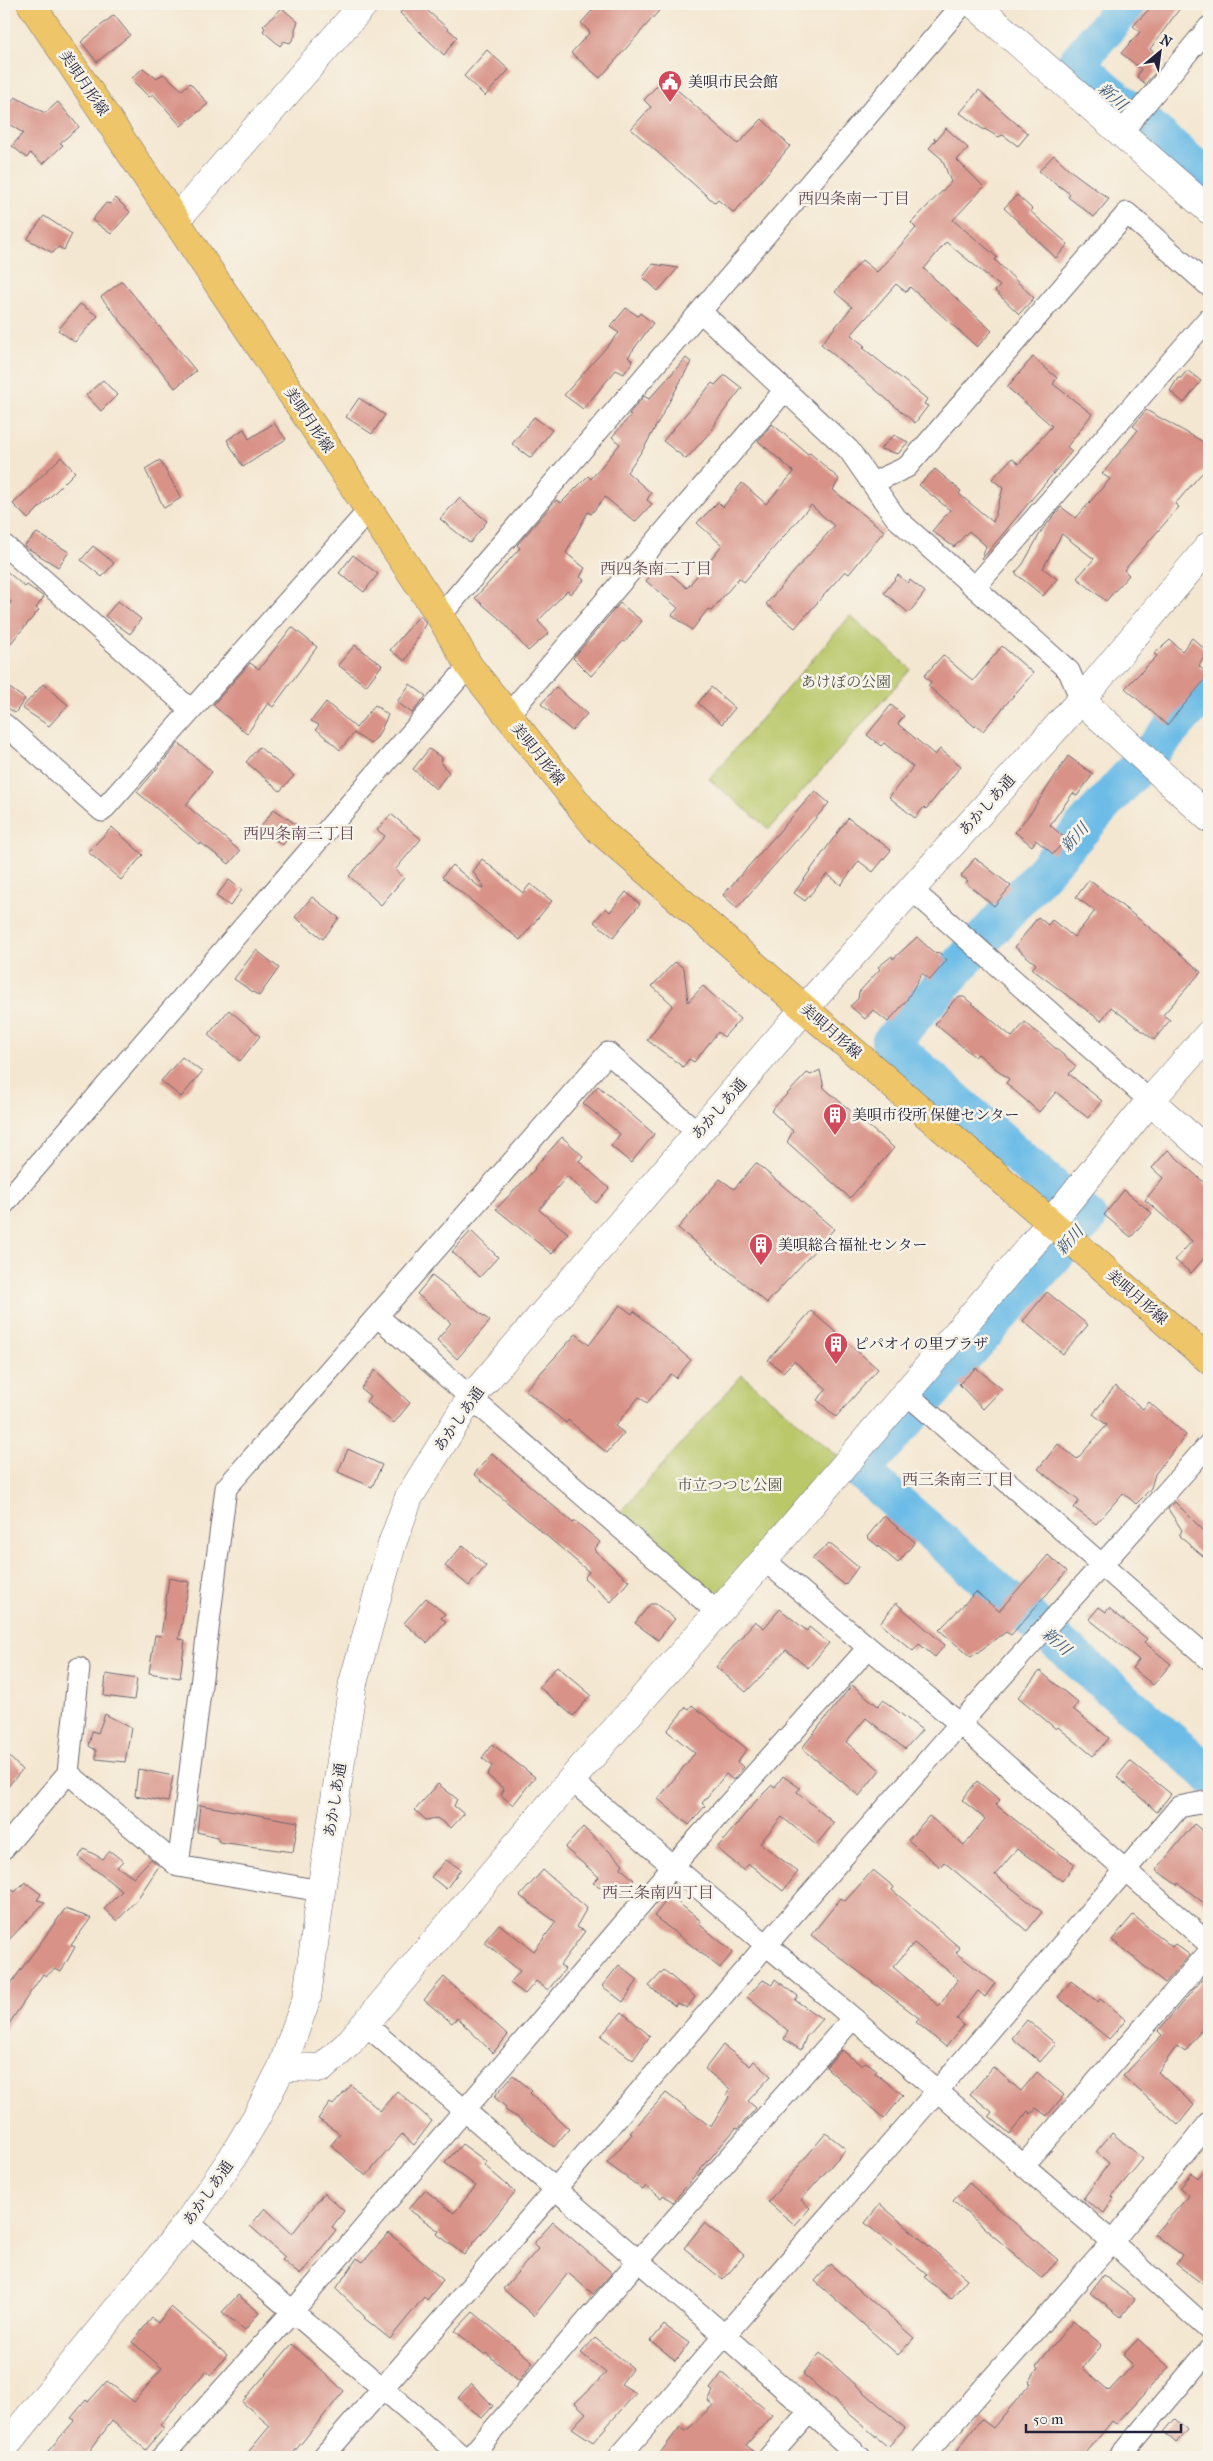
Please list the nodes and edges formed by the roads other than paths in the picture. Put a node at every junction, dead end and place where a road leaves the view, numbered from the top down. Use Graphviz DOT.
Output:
graph roads {
  1 [pos="30,4"];
  2 [pos="364,4"];
  3 [pos="963,4"];
  4 [pos="974,4"];
  5 [pos="1209,27"];
  6 [pos="1121,133"];
  7 [pos="1209,210"];
  8 [pos="176,220"];
  9 [pos="1209,286"];
  10 [pos="701,312"];
  11 [pos="1209,318"];
  12 [pos="785,390"];
  13 [pos="872,483"];
  14 [pos="368,510"];
  15 [pos="4,545"];
  16 [pos="1209,546"];
  17 [pos="975,587"];
  18 [pos="440,616"];
  19 [pos="469,666"];
  20 [pos="1081,700"];
  21 [pos="191,710"];
  22 [pos="507,716"];
  23 [pos="4,724"];
  24 [pos="1209,818"];
  25 [pos="911,889"];
  26 [pos="805,1008"];
  27 [pos="1209,1034"];
  28 [pos="1150,1102"];
  29 [pos="698,1133"];
  30 [pos="1209,1153"];
  31 [pos="4,1204"];
  32 [pos="1051,1222"];
  33 [pos="377,1316"];
  34 [pos="1209,1360"];
  35 [pos="906,1393"];
  36 [pos="470,1399"];
  37 [pos="1209,1444"];
  38 [pos="764,1560"];
  39 [pos="1104,1566"];
  40 [pos="717,1612"];
  41 [pos="868,1648"];
  42 [pos="1209,1658"];
  43 [pos="79,1668"];
  44 [pos="960,1724"];
  45 [pos="68,1773"];
  46 [pos="571,1780"];
  47 [pos="1209,1801"];
  48 [pos="4,1848"];
  49 [pos="178,1866"];
  50 [pos="673,1866"];
  51 [pos="1124,1871"];
  52 [pos="321,1891"];
  53 [pos="768,1944"];
  54 [pos="1209,1944"];
  55 [pos="1209,1952"];
  56 [pos="853,2018"];
  57 [pos="365,2024"];
  58 [pos="282,2067"];
  59 [pos="938,2090"];
  60 [pos="463,2109"];
  61 [pos="1209,2123"];
  62 [pos="1024,2165"];
  63 [pos="554,2188"];
  64 [pos="188,2222"];
  65 [pos="1112,2242"];
  66 [pos="638,2261"];
  67 [pos="292,2311"];
  68 [pos="1209,2330"];
  69 [pos="724,2335"];
  70 [pos="1209,2350"];
  71 [pos="383,2387"];
  72 [pos="809,2412"];
  73 [pos="4,2448"];
  74 [pos="162,2457"];
  75 [pos="323,2457"];
  76 [pos="463,2457"];
  77 [pos="470,2457"];
  78 [pos="619,2457"];
  79 [pos="769,2457"];
  80 [pos="860,2457"];
  81 [pos="922,2457"];
  82 [pos="1119,2457"];
  1 -- 8 [label="main road, 美唄月形線"];
  2 -- 8 [label="street"];
  3 -- 10 [label="street"];
  4 -- 6 [label="street"];
  5 -- 6 [label="street"];
  6 -- 7 [label="street"];
  8 -- 14 [label="main road, 美唄月形線"];
  9 -- 13 [label="street"];
  10 -- 12 [label="street"];
  10 -- 18 [label="street"];
  11 -- 17 [label="street"];
  12 -- 13 [label="street"];
  12 -- 22 [label="street"];
  13 -- 17 [label="street"];
  14 -- 18 [label="main road, 美唄月形線"];
  14 -- 21 [label="street"];
  15 -- 21 [label="street"];
  16 -- 20 [label="street, あかしあ通"];
  17 -- 20 [label="street"];
  18 -- 19 [label="main road, 美唄月形線"];
  19 -- 22 [label="main road, 美唄月形線"];
  19 -- 31 [label="street"];
  20 -- 24 [label="street"];
  20 -- 25 [label="street, あかしあ通"];
  21 -- 23 [label="street"];
  22 -- 26 [label="main road, 美唄月形線"];
  25 -- 26 [label="street, あかしあ通"];
  25 -- 28 [label="street"];
  26 -- 29 [label="street, あかしあ通"];
  26 -- 32 [label="main road, 美唄月形線"];
  27 -- 28 [label="street"];
  28 -- 30 [label="street"];
  28 -- 32 [label="street"];
  29 -- 33 [label="street"];
  29 -- 36 [label="street, あかしあ通"];
  32 -- 34 [label="main road, 美唄月形線"];
  32 -- 35 [label="street"];
  33 -- 36 [label="street"];
  33 -- 49 [label="street"];
  35 -- 38 [label="street"];
  35 -- 39 [label="street"];
  36 -- 40 [label="street"];
  36 -- 52 [label="street, あかしあ通"];
  37 -- 39 [label="street"];
  38 -- 40 [label="street"];
  38 -- 41 [label="street"];
  39 -- 42 [label="street"];
  39 -- 44 [label="street"];
  40 -- 46 [label="street"];
  41 -- 44 [label="street"];
  41 -- 50 [label="street"];
  43 -- 45 [label="street"];
  44 -- 51 [label="street"];
  44 -- 53 [label="street"];
  45 -- 48 [label="street"];
  45 -- 49 [label="street"];
  46 -- 50 [label="street"];
  46 -- 57 [label="street"];
  47 -- 51 [label="street"];
  49 -- 52 [label="street"];
  50 -- 53 [label="street"];
  50 -- 60 [label="street"];
  51 -- 54 [label="street"];
  51 -- 59 [label="street"];
  52 -- 58 [label="street, あかしあ通"];
  53 -- 56 [label="street"];
  53 -- 63 [label="street"];
  55 -- 62 [label="street"];
  56 -- 59 [label="street"];
  56 -- 66 [label="street"];
  57 -- 58 [label="street"];
  57 -- 60 [label="street"];
  58 -- 64 [label="street, あかしあ通"];
  59 -- 62 [label="street"];
  59 -- 69 [label="street"];
  60 -- 63 [label="street"];
  60 -- 67 [label="street"];
  61 -- 65 [label="street"];
  62 -- 65 [label="street"];
  63 -- 66 [label="street"];
  63 -- 71 [label="street"];
  64 -- 67 [label="street"];
  64 -- 73 [label="street, あかしあ通"];
  65 -- 68 [label="street"];
  65 -- 81 [label="street"];
  66 -- 69 [label="street"];
  66 -- 77 [label="street"];
  67 -- 71 [label="street"];
  67 -- 74 [label="street"];
  69 -- 72 [label="street"];
  69 -- 78 [label="street"];
  70 -- 82 [label="street"];
  71 -- 75 [label="street"];
  71 -- 76 [label="street"];
  72 -- 79 [label="street"];
  72 -- 80 [label="street"];
}
